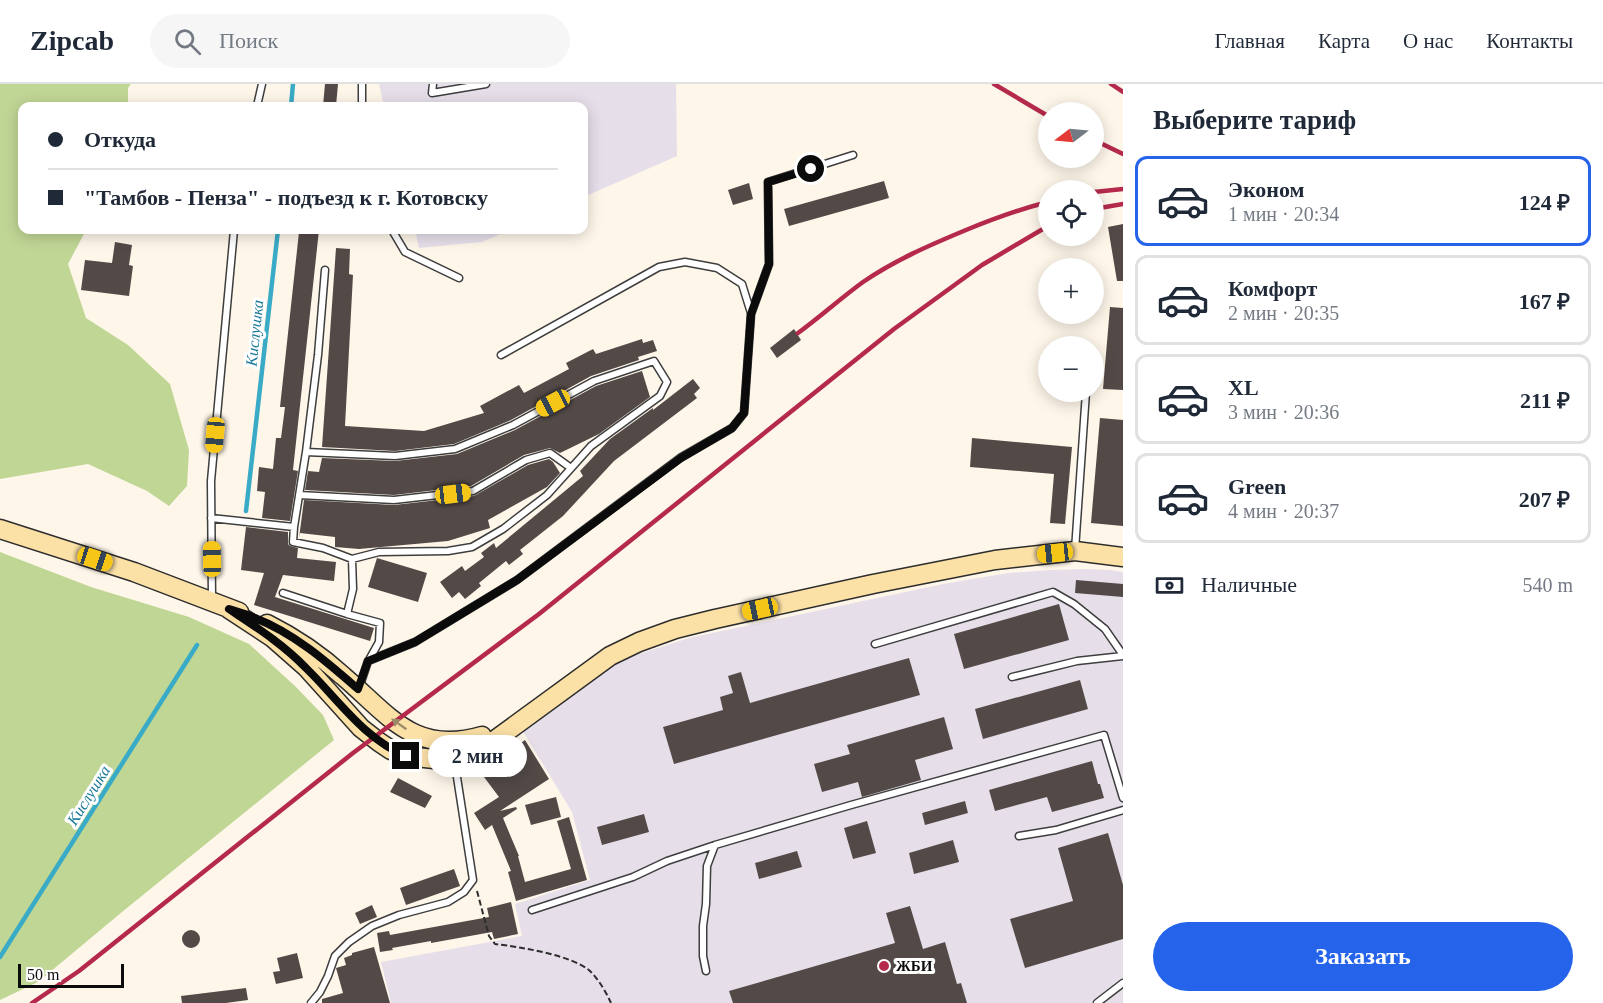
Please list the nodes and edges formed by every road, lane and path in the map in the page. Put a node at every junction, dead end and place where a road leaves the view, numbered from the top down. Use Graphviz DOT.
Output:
graph roads {
  1 [pos="262,84"];
  2 [pos="362,84"];
  3 [pos="433,84"];
  4 [pos="486,84"];
  5 [pos="258,102"];
  6 [pos="362,102"];
  7 [pos="853,155"];
  8 [pos="234,234"];
  9 [pos="394,234"];
  10 [pos="325,270"];
  11 [pos="459,278"];
  12 [pos="751,314"];
  13 [pos="501,355"];
  14 [pos="1085,402"];
  15 [pos="306,452"];
  16 [pos="571,468"];
  17 [pos="299,495"];
  18 [pos="211,518"];
  19 [pos="294,527"];
  20 [pos="0,528"];
  21 [pos="1075,551"];
  22 [pos="1123,557"];
  23 [pos="352,559"];
  24 [pos="283,593"];
  25 [pos="221,605"];
  26 [pos="347,614"];
  27 [pos="875,644"];
  28 [pos="1123,656"];
  29 [pos="368,661"];
  30 [pos="1012,677"];
  31 [pos="358,689"];
  32 [pos="514,726"];
  33 [pos="454,756"];
  34 [pos="1123,798"];
  35 [pos="1123,810"];
  36 [pos="1018,836"];
  37 [pos="715,845"];
  38 [pos="473,880"];
  39 [pos="532,910"];
  40 [pos="706,971"];
  41 [pos="1123,983"];
  42 [pos="311,1003"];
  43 [pos="611,1003"];
  44 [pos="1097,1003"];
  1 -- 5 [label="lane"];
  2 -- 6 [label="lane"];
  3 -- 4 [label="lane"];
  7 -- 12 [label="lane"];
  8 -- 18 [label="lane"];
  9 -- 11 [label="lane"];
  10 -- 15 [label="lane"];
  12 -- 13 [label="lane"];
  12 -- 29 [label="lane"];
  14 -- 21 [label="lane"];
  15 -- 16 [label="lane"];
  15 -- 17 [label="lane"];
  16 -- 17 [label="lane"];
  16 -- 23 [label="lane"];
  17 -- 19 [label="lane"];
  18 -- 19 [label="lane"];
  18 -- 25 [label="lane"];
  19 -- 23 [label="lane"];
  20 -- 25 [label="main road"];
  21 -- 22 [label="main road"];
  21 -- 32 [label="main road"];
  23 -- 26 [label="lane"];
  24 -- 26 [label="lane"];
  25 -- 31 [label="main road"];
  25 -- 33 [label="main road"];
  26 -- 29 [label="lane"];
  27 -- 28 [label="lane"];
  28 -- 30 [label="lane"];
  29 -- 31 [label="lane"];
  32 -- 31 [label="main road, one-way"];
  32 -- 33 [label="main road"];
  33 -- 38 [label="lane"];
  34 -- 37 [label="lane"];
  35 -- 36 [label="lane"];
  37 -- 39 [label="lane"];
  37 -- 40 [label="lane"];
  38 -- 42 [label="lane"];
  38 -- 43 [label="path"];
  41 -- 44 [label="lane"];
}
